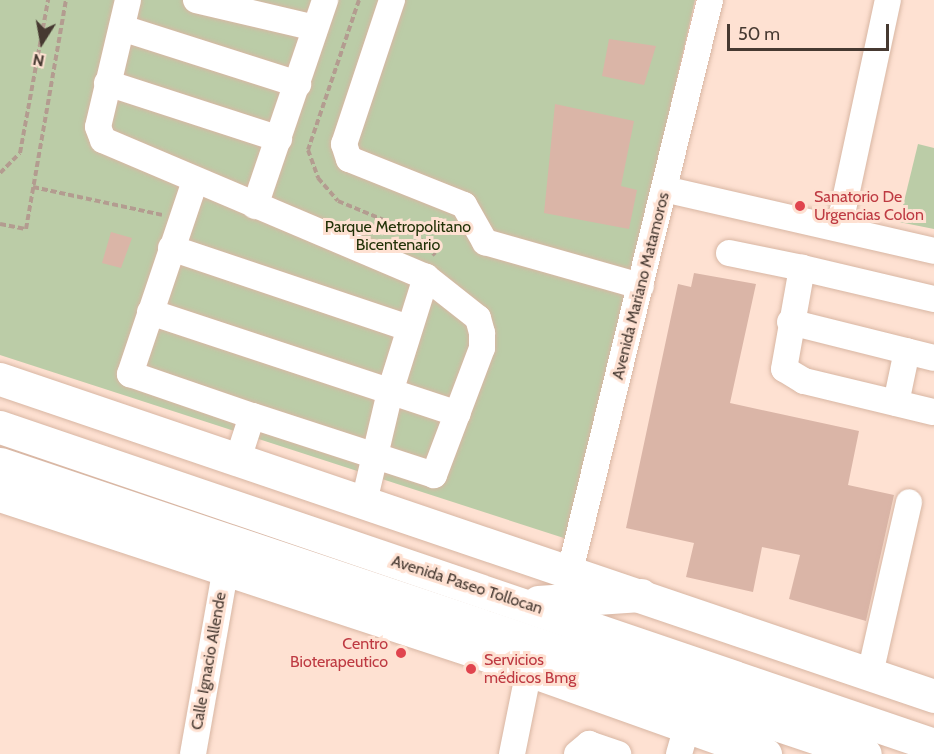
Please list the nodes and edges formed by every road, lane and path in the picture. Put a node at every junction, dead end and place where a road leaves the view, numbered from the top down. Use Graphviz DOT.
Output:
graph roads {
  1 [pos="48,0"];
  2 [pos="66,0"];
  3 [pos="128,0"];
  4 [pos="196,0"];
  5 [pos="325,0"];
  6 [pos="392,0"];
  7 [pos="710,0"];
  8 [pos="888,0"];
  9 [pos="232,3"];
  10 [pos="122,28"];
  11 [pos="315,28"];
  12 [pos="107,83"];
  13 [pos="298,84"];
  14 [pos="279,139"];
  15 [pos="0,173"];
  16 [pos="195,181"];
  17 [pos="33,187"];
  18 [pos="664,189"];
  19 [pos="255,206"];
  20 [pos="180,219"];
  21 [pos="0,224"];
  22 [pos="838,228"];
  23 [pos="171,248"];
  24 [pos="934,251"];
  25 [pos="729,253"];
  26 [pos="802,268"];
  27 [pos="426,277"];
  28 [pos="641,286"];
  29 [pos="934,299"];
  30 [pos="150,312"];
  31 [pos="790,322"];
  32 [pos="409,328"];
  33 [pos="907,351"];
  34 [pos="934,358"];
  35 [pos="0,379"];
  36 [pos="390,392"];
  37 [pos="896,403"];
  38 [pos="933,412"];
  39 [pos="458,414"];
  40 [pos="252,416"];
  41 [pos="3,428"];
  42 [pos="375,458"];
  43 [pos="238,459"];
  44 [pos="1,475"];
  45 [pos="364,502"];
  46 [pos="909,502"];
  47 [pos="226,567"];
  48 [pos="570,571"];
  49 [pos="641,595"];
  50 [pos="521,603"];
  51 [pos="430,606"];
  52 [pos="475,651"];
  53 [pos="529,670"];
  54 [pos="870,674"];
  55 [pos="934,696"];
  56 [pos="683,740"];
  57 [pos="934,745"];
  58 [pos="193,754"];
  59 [pos="512,754"];
  60 [pos="577,754"];
  61 [pos="618,754"];
  62 [pos="765,754"];
  63 [pos="866,754"];
  1 -- 15 [label="path"];
  2 -- 17 [label="path"];
  3 -- 10 [label="street"];
  4 -- 9 [label="street"];
  5 -- 11 [label="street"];
  6 -- 28 [label="street"];
  7 -- 18 [label="street, Avenida Mariano Matamoros"];
  8 -- 22 [label="street"];
  9 -- 11 [label="street"];
  10 -- 12 [label="street"];
  10 -- 13 [label="street"];
  11 -- 13 [label="street"];
  12 -- 14 [label="street"];
  12 -- 16 [label="street"];
  13 -- 14 [label="street"];
  14 -- 19 [label="street"];
  16 -- 19 [label="street"];
  16 -- 20 [label="street"];
  17 -- 20 [label="path"];
  17 -- 21 [label="path"];
  18 -- 22 [label="street"];
  18 -- 28 [label="street, Avenida Mariano Matamoros"];
  19 -- 27 [label="street"];
  20 -- 23 [label="street"];
  22 -- 24 [label="street"];
  23 -- 30 [label="street"];
  23 -- 32 [label="street"];
  25 -- 26 [label="street"];
  26 -- 29 [label="street"];
  26 -- 31 [label="street"];
  27 -- 32 [label="street"];
  27 -- 39 [label="street"];
  28 -- 48 [label="street, Avenida Mariano Matamoros"];
  30 -- 36 [label="street"];
  30 -- 40 [label="street"];
  31 -- 33 [label="street"];
  31 -- 37 [label="street"];
  32 -- 36 [label="street"];
  33 -- 34 [label="street"];
  33 -- 37 [label="street"];
  35 -- 43 [label="main road"];
  36 -- 39 [label="street"];
  36 -- 42 [label="street"];
  37 -- 38 [label="street"];
  39 -- 42 [label="street"];
  40 -- 42 [label="street"];
  40 -- 43 [label="street"];
  41 -- 50 [label="main road, Avenida Paseo Tollocan"];
  42 -- 45 [label="street"];
  43 -- 45 [label="main road"];
  44 -- 47 [label="main road, Avenida Paseo Tollocan"];
  44 -- 51 [label="main road, Avenida Paseo Tollocan"];
  45 -- 48 [label="main road"];
  46 -- 54 [label="street"];
  47 -- 52 [label="main road, Avenida Paseo Tollocan"];
  47 -- 58 [label="street, Calle Ignacio Allende"];
  48 -- 49 [label="main road"];
  49 -- 50 [label="main road"];
  49 -- 54 [label="main road"];
  50 -- 57 [label="main road, Avenida Paseo Tollocan"];
  51 -- 52 [label="main road"];
  51 -- 63 [label="main road, Avenida Paseo Tollocan"];
  52 -- 53 [label="main road, Avenida Paseo Tollocan"];
  53 -- 56 [label="main road, Avenida Paseo Tollocan"];
  53 -- 59 [label="street"];
  54 -- 55 [label="main road"];
  56 -- 62 [label="main road, Avenida Paseo Tollocan"];
  60 -- 61 [label="street"];
}
